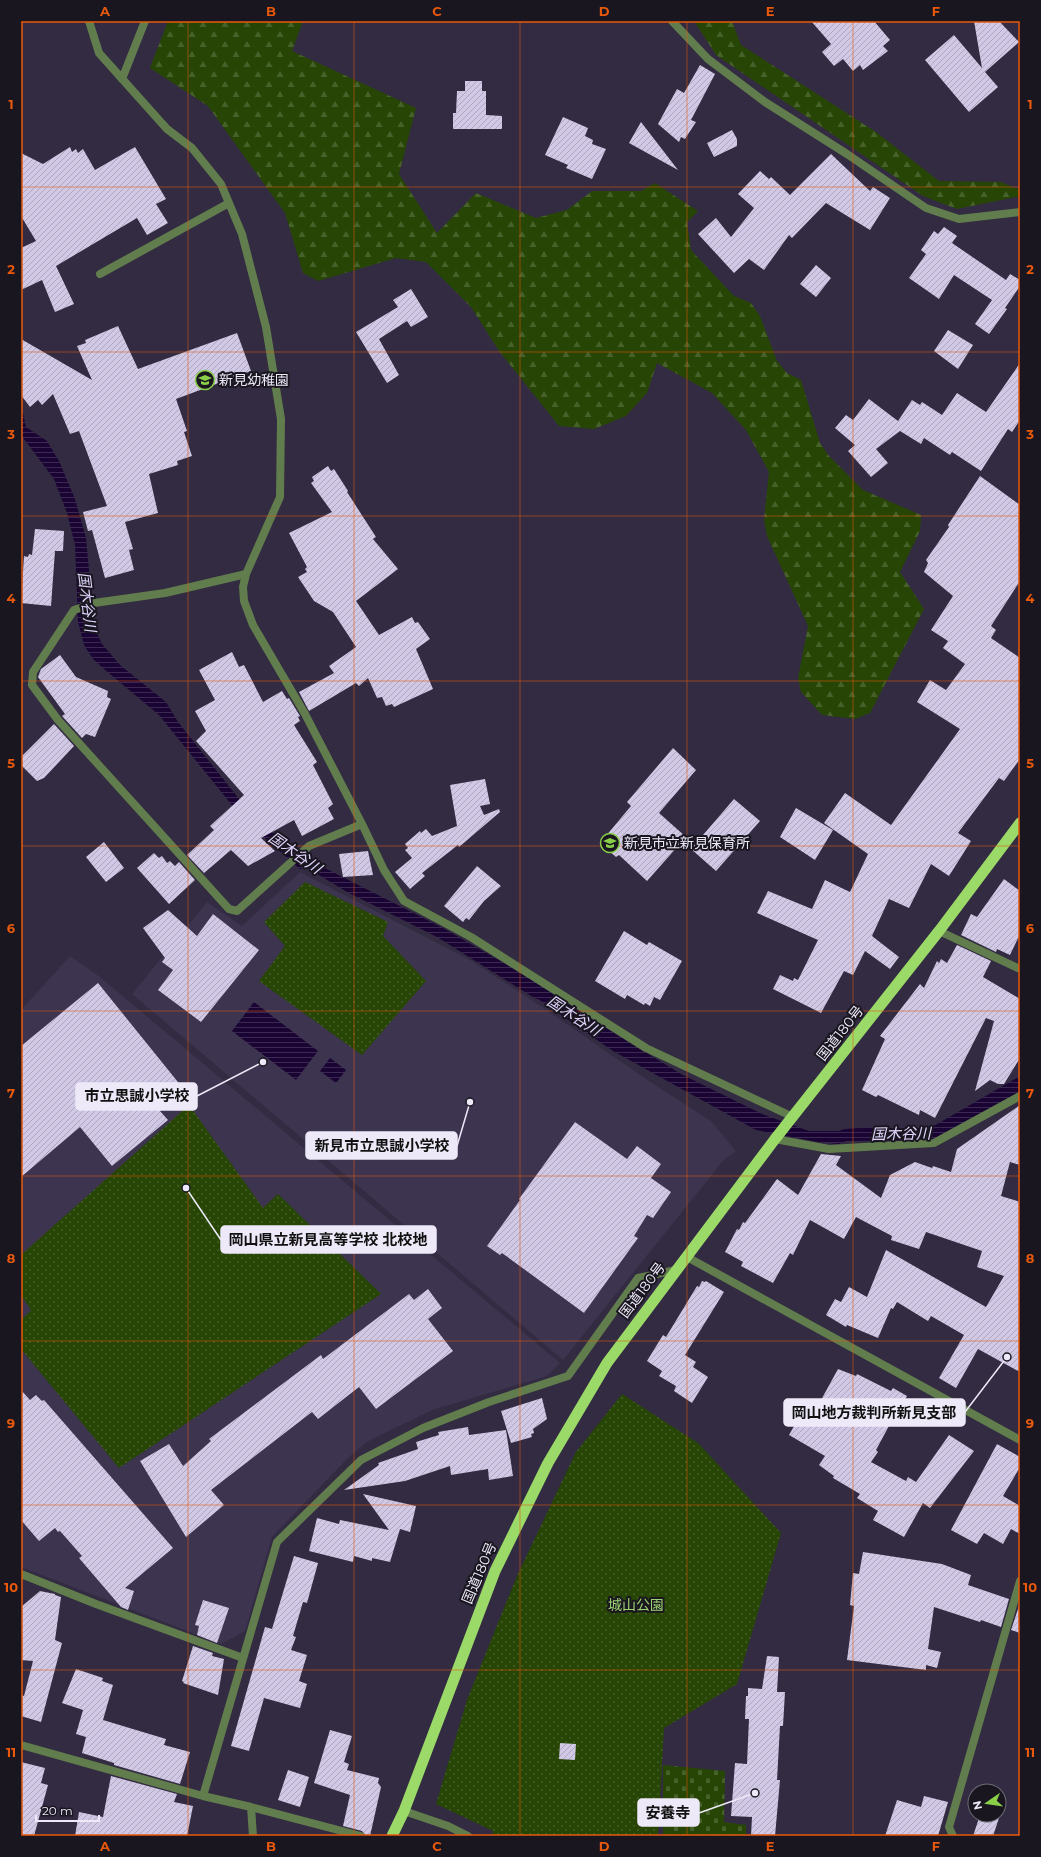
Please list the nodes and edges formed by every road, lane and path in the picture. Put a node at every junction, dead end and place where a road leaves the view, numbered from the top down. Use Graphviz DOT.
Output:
graph roads {
  1 [pos="89,21"];
  2 [pos="145,21"];
  3 [pos="672,21"];
  4 [pos="122,79"];
  5 [pos="229,203"];
  6 [pos="1020,212"];
  7 [pos="100,274"];
  8 [pos="246,574"];
  9 [pos="1020,823"];
  10 [pos="362,824"];
  11 [pos="939,931"];
  12 [pos="1020,969"];
  13 [pos="1020,1096"];
  14 [pos="793,1117"];
  15 [pos="775,1139"];
  16 [pos="687,1257"];
  17 [pos="676,1270"];
  18 [pos="1020,1440"];
  19 [pos="21,1574"];
  20 [pos="1020,1581"];
  21 [pos="243,1658"];
  22 [pos="21,1745"];
  23 [pos="203,1796"];
  24 [pos="251,1806"];
  25 [pos="404,1811"];
  26 [pos="253,1836"];
  27 [pos="361,1836"];
  28 [pos="392,1836"];
  29 [pos="468,1836"];
  30 [pos="953,1836"];
  1 -- 4 [label="street"];
  2 -- 4 [label="street"];
  3 -- 6 [label="street"];
  4 -- 5 [label="street"];
  5 -- 7 [label="street"];
  5 -- 8 [label="street"];
  8 -- 10 [label="street"];
  8 -- 10 [label="street"];
  9 -- 11 [label="highway, 国道180号"];
  10 -- 14 [label="street"];
  11 -- 12 [label="street"];
  11 -- 14 [label="highway, 国道180号"];
  13 -- 15 [label="street"];
  14 -- 15 [label="highway, 国道180号"];
  15 -- 16 [label="highway, 国道180号"];
  16 -- 17 [label="highway, 国道180号"];
  16 -- 18 [label="street"];
  17 -- 21 [label="street"];
  17 -- 25 [label="highway, 国道180号"];
  19 -- 21 [label="street"];
  20 -- 30 [label="street"];
  21 -- 23 [label="street"];
  22 -- 23 [label="street"];
  23 -- 24 [label="street"];
  24 -- 26 [label="street"];
  24 -- 27 [label="street"];
  25 -- 28 [label="highway, 国道180号"];
  25 -- 29 [label="street"];
}
